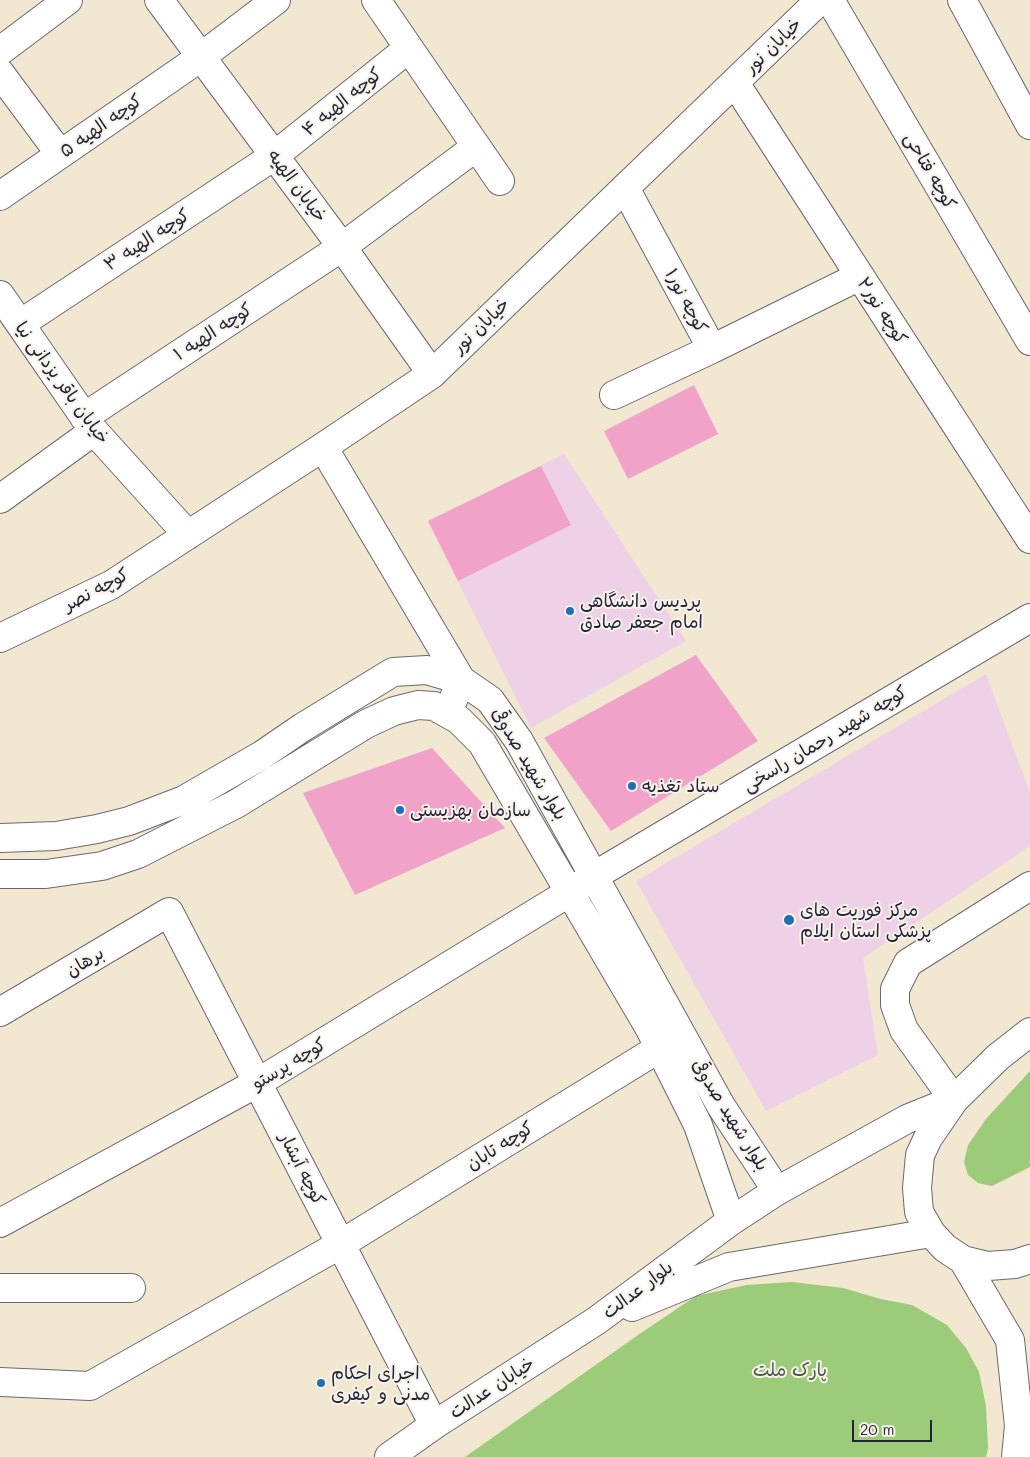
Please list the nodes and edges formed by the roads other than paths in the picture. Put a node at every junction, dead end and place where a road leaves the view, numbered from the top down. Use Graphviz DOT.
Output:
graph roads {
  1 [pos="68,0"];
  2 [pos="159,0"];
  3 [pos="276,0"];
  4 [pos="376,0"];
  5 [pos="820,0"];
  6 [pos="830,0"];
  7 [pos="962,0"];
  8 [pos="409,48"];
  9 [pos="0,50"];
  10 [pos="201,57"];
  11 [pos="0,72"];
  12 [pos="735,83"];
  13 [pos="1030,125"];
  14 [pos="476,147"];
  15 [pos="60,154"];
  16 [pos="274,156"];
  17 [pos="500,180"];
  18 [pos="625,188"];
  19 [pos="0,196"];
  20 [pos="342,247"];
  21 [pos="860,276"];
  22 [pos="0,295"];
  23 [pos="20,324"];
  24 [pos="1030,342"];
  25 [pos="712,349"];
  26 [pos="432,374"];
  27 [pos="614,395"];
  28 [pos="89,424"];
  29 [pos="323,447"];
  30 [pos="0,499"];
  31 [pos="188,535"];
  32 [pos="1030,539"];
  33 [pos="1030,618"];
  34 [pos="0,638"];
  35 [pos="460,680"];
  36 [pos="448,713"];
  37 [pos="0,838"];
  38 [pos="0,874"];
  39 [pos="594,876"];
  40 [pos="1030,886"];
  41 [pos="570,892"];
  42 [pos="169,912"];
  43 [pos="0,1012"];
  44 [pos="1030,1032"];
  45 [pos="670,1041"];
  46 [pos="258,1083"];
  47 [pos="954,1100"];
  48 [pos="777,1191"];
  49 [pos="730,1221"];
  50 [pos="0,1223"];
  51 [pos="931,1233"];
  52 [pos="341,1244"];
  53 [pos="1030,1259"];
  54 [pos="963,1260"];
  55 [pos="0,1288"];
  56 [pos="131,1288"];
  57 [pos="596,1321"];
  58 [pos="0,1382"];
  59 [pos="1030,1413"];
  60 [pos="434,1425"];
  61 [pos="389,1457"];
  62 [pos="1016,1457"];
  1 -- 9 [label="street"];
  2 -- 10 [label="street, خیابان الهیه"];
  3 -- 10 [label="street, کوچه الهیه ۵"];
  4 -- 8 [label="street"];
  5 -- 12 [label="street, خیابان نور"];
  6 -- 24 [label="street, کوچه فتاحی"];
  7 -- 13 [label="street"];
  8 -- 14 [label="street"];
  8 -- 16 [label="street, کوچه الهیه ۴"];
  10 -- 15 [label="street, کوچه الهیه ۵"];
  10 -- 16 [label="street, خیابان الهیه"];
  11 -- 15 [label="street"];
  12 -- 18 [label="street, خیابان نور"];
  12 -- 21 [label="street, کوچه نور۲"];
  14 -- 17 [label="street"];
  14 -- 20 [label="street, کوچه الهیه ۱"];
  15 -- 19 [label="street, کوچه الهیه ۵"];
  16 -- 20 [label="street, خیابان الهیه"];
  16 -- 23 [label="street, کوچه الهیه ۳"];
  18 -- 25 [label="street, کوچه نور۱"];
  18 -- 26 [label="street, خیابان نور"];
  20 -- 26 [label="street, خیابان الهیه"];
  20 -- 28 [label="street, کوچه الهیه ۱"];
  21 -- 25 [label="street, کوچه نور۱"];
  21 -- 32 [label="street, کوچه نور۲"];
  22 -- 23 [label="street, خیابان باقر یزدانی نیا"];
  23 -- 28 [label="street, خیابان باقر یزدانی نیا"];
  25 -- 27 [label="street"];
  26 -- 29 [label="street, خیابان نور"];
  28 -- 30 [label="street, کوچه الهیه ۱"];
  28 -- 31 [label="street, خیابان باقر یزدانی نیا"];
  29 -- 31 [label="street, کوچه نصر"];
  29 -- 35 [label="street"];
  31 -- 34 [label="street, کوچه نصر"];
  33 -- 39 [label="street, کوچه شهید رحمان راسخی"];
  35 -- 36 [label="street"];
  35 -- 37 [label="street, بلوار شهید صدوقی"];
  35 -- 39 [label="street, بلوار شهید صدوقی"];
  36 -- 38 [label="street, بلوار شهید صدوقی"];
  36 -- 41 [label="street, بلوار شهید صدوقی"];
  39 -- 41 [label="street, کوچه شهید رحمان راسخی"];
  39 -- 45 [label="street, بلوار شهید صدوقی"];
  40 -- 47 [label="street"];
  41 -- 45 [label="street, بلوار شهید صدوقی"];
  41 -- 46 [label="street, کوچه پرستو"];
  42 -- 43 [label="street, برهان"];
  42 -- 46 [label="street, کوچه آبشار"];
  44 -- 47 [label="street"];
  45 -- 48 [label="street, بلوار شهید صدوقی"];
  45 -- 49 [label="street, بلوار شهید صدوقی"];
  45 -- 52 [label="street, کوچه تابان"];
  46 -- 50 [label="street, کوچه پرستو"];
  46 -- 52 [label="street, کوچه آبشار"];
  47 -- 48 [label="street, بلوار عدالت"];
  47 -- 51 [label="street"];
  48 -- 49 [label="street, بلوار عدالت"];
  49 -- 57 [label="street, بلوار عدالت"];
  51 -- 54 [label="street"];
  51 -- 57 [label="street, بلوار عدالت"];
  52 -- 58 [label="street, کوچه تابان"];
  52 -- 60 [label="street, کوچه آبشار"];
  53 -- 54 [label="street"];
  54 -- 62 [label="street"];
  55 -- 56 [label="street"];
  57 -- 60 [label="street, خیابان عدالت"];
  59 -- 62 [label="street"];
  60 -- 61 [label="street, خیابان عدالت"];
}
